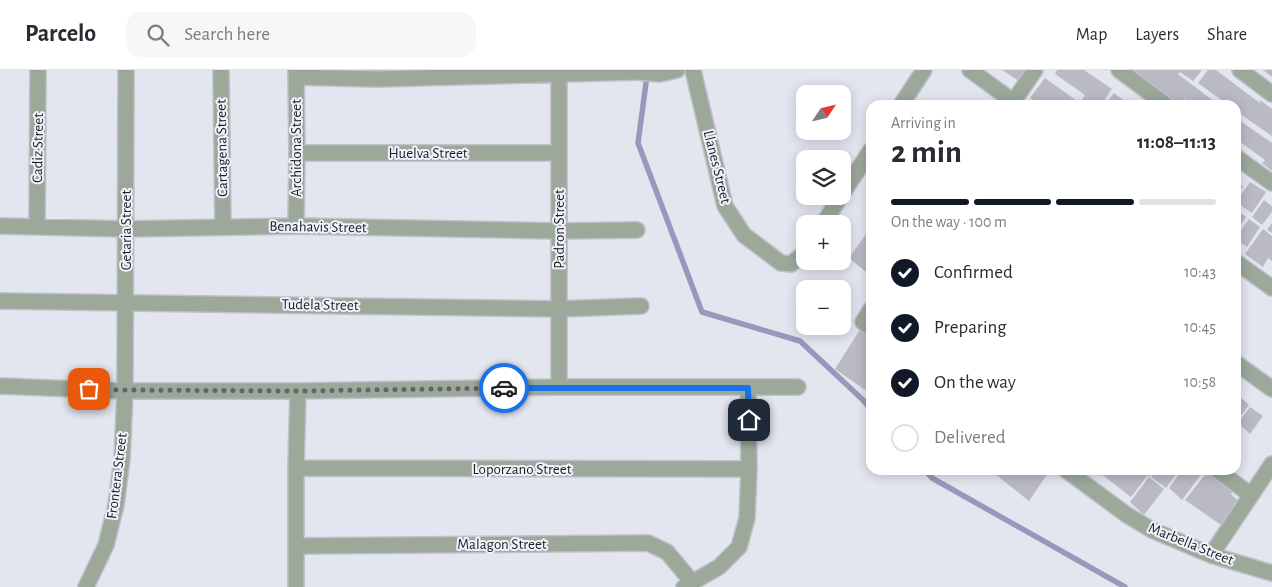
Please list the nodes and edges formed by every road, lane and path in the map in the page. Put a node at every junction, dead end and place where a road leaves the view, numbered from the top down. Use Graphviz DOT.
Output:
graph roads {
  1 [pos="38,70"];
  2 [pos="126,70"];
  3 [pos="221,70"];
  4 [pos="677,70"];
  5 [pos="694,70"];
  6 [pos="924,70"];
  7 [pos="970,70"];
  8 [pos="1035,70"];
  9 [pos="1119,70"];
  10 [pos="1240,70"];
  11 [pos="559,72"];
  12 [pos="296,73"];
  13 [pos="376,75"];
  14 [pos="1272,94"];
  15 [pos="904,100"];
  16 [pos="1009,100"];
  17 [pos="1016,100"];
  18 [pos="1159,100"];
  19 [pos="297,153"];
  20 [pos="559,153"];
  21 [pos="866,158"];
  22 [pos="1241,161"];
  23 [pos="851,181"];
  24 [pos="1272,183"];
  25 [pos="0,226"];
  26 [pos="296,226"];
  27 [pos="37,227"];
  28 [pos="223,227"];
  29 [pos="126,229"];
  30 [pos="636,230"];
  31 [pos="558,231"];
  32 [pos="796,260"];
  33 [pos="1241,266"];
  34 [pos="1272,288"];
  35 [pos="0,301"];
  36 [pos="125,302"];
  37 [pos="641,306"];
  38 [pos="559,309"];
  39 [pos="1241,367"];
  40 [pos="0,386"];
  41 [pos="559,387"];
  42 [pos="798,387"];
  43 [pos="748,388"];
  44 [pos="1272,389"];
  45 [pos="125,390"];
  46 [pos="298,391"];
  47 [pos="1272,464"];
  48 [pos="296,468"];
  49 [pos="749,469"];
  50 [pos="1073,475"];
  51 [pos="1224,475"];
  52 [pos="1251,495"];
  53 [pos="296,546"];
  54 [pos="1211,555"];
  55 [pos="1272,573"];
  56 [pos="688,584"];
  57 [pos="86,587"];
  58 [pos="296,587"];
  1 -- 27 [label="street, Cadiz Street"];
  2 -- 29 [label="street, Getaria Street"];
  3 -- 28 [label="street, Cartagena Street"];
  4 -- 11 [label="street"];
  5 -- 32 [label="street, Llanes Street"];
  6 -- 15 [label="street"];
  7 -- 16 [label="street"];
  8 -- 17 [label="street"];
  9 -- 18 [label="street"];
  10 -- 14 [label="street"];
  11 -- 13 [label="street"];
  11 -- 20 [label="street, Padron Street"];
  12 -- 13 [label="street"];
  12 -- 19 [label="street, Archidona Street"];
  19 -- 20 [label="street, Huelva Street"];
  19 -- 26 [label="street, Archidona Street"];
  20 -- 31 [label="street, Padron Street"];
  21 -- 23 [label="street"];
  22 -- 24 [label="street"];
  25 -- 27 [label="street, Benahavis Street"];
  26 -- 28 [label="street, Benahavis Street"];
  26 -- 31 [label="street, Benahavis Street"];
  27 -- 29 [label="street, Benahavis Street"];
  28 -- 29 [label="street, Benahavis Street"];
  29 -- 36 [label="street, Getaria Street"];
  30 -- 31 [label="street, Benahavis Street"];
  31 -- 38 [label="street, Padron Street"];
  33 -- 34 [label="street"];
  35 -- 36 [label="street, Tudela Street"];
  36 -- 38 [label="street, Tudela Street"];
  36 -- 45 [label="street, Getaria Street"];
  37 -- 38 [label="street, Tudela Street"];
  38 -- 41 [label="street, Padron Street"];
  39 -- 44 [label="street"];
  40 -- 45 [label="street"];
  41 -- 43 [label="street"];
  41 -- 46 [label="street"];
  42 -- 43 [label="street"];
  43 -- 49 [label="street, Malagon Street"];
  45 -- 46 [label="street"];
  45 -- 57 [label="street, Frontera Street"];
  46 -- 48 [label="street"];
  47 -- 52 [label="street"];
  48 -- 49 [label="street, Loporzano Street"];
  48 -- 53 [label="street"];
  49 -- 56 [label="street, Malagon Street"];
  50 -- 54 [label="street, Marbella Street"];
  51 -- 52 [label="street"];
  52 -- 54 [label="street"];
  53 -- 56 [label="street, Malagon Street"];
  53 -- 58 [label="street"];
  54 -- 55 [label="street, Marbella Street"];
}
